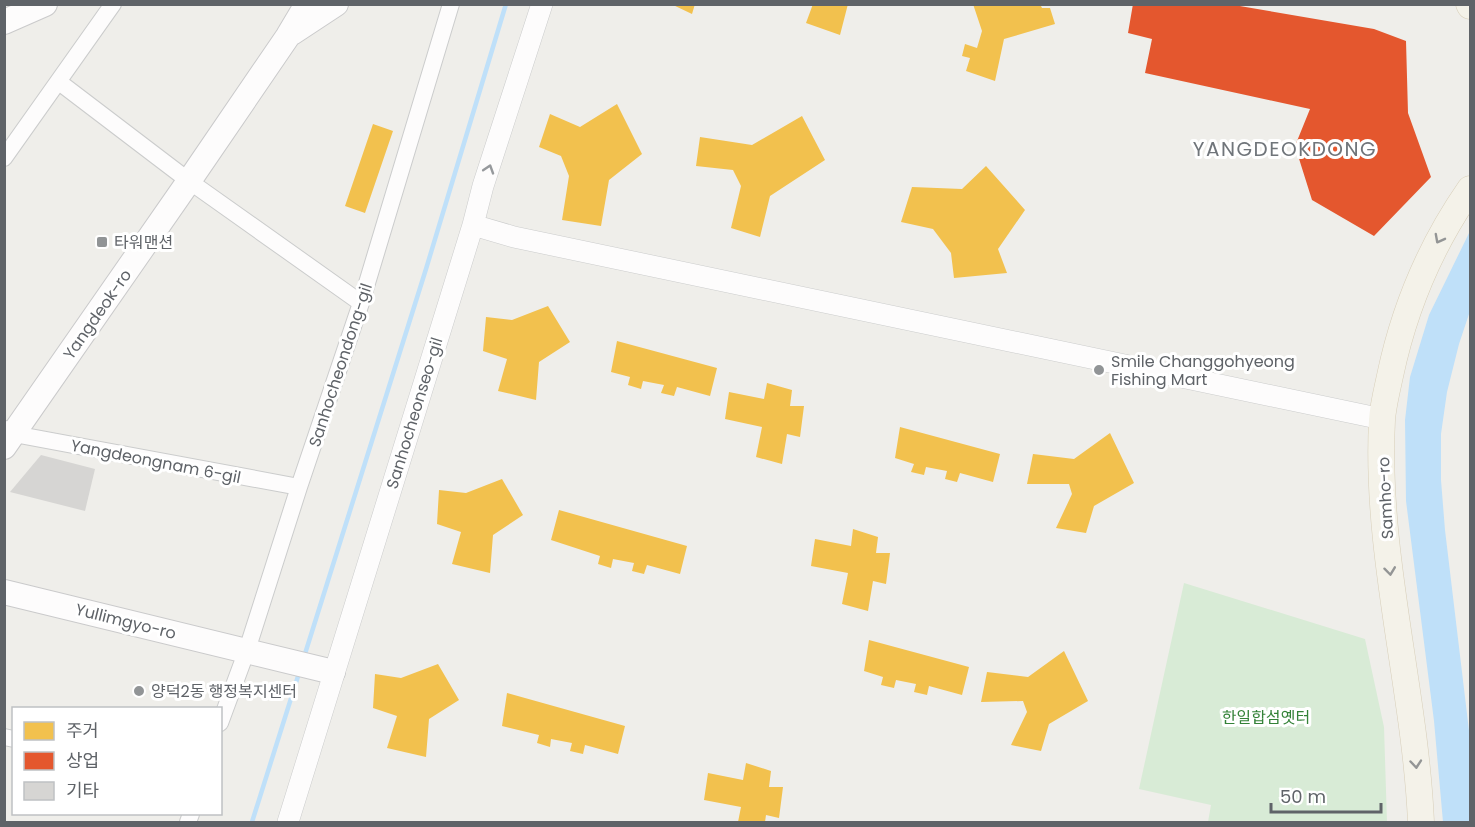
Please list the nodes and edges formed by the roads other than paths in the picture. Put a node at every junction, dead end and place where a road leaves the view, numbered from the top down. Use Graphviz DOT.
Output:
graph roads {
  1 [pos="45,4"];
  2 [pos="113,4"];
  3 [pos="336,4"];
  4 [pos="451,4"];
  5 [pos="542,4"];
  6 [pos="305,6"];
  7 [pos="4,22"];
  8 [pos="288,36"];
  9 [pos="59,82"];
  10 [pos="4,158"];
  11 [pos="189,181"];
  12 [pos="1467,197"];
  13 [pos="473,225"];
  14 [pos="361,303"];
  15 [pos="1382,419"];
  16 [pos="8,436"];
  17 [pos="299,487"];
  18 [pos="4,592"];
  19 [pos="247,650"];
  20 [pos="322,670"];
  21 [pos="222,718"];
  22 [pos="288,822"];
  23 [pos="1421,822"];
  1 -- 7 [label="main road"];
  2 -- 9 [label="street"];
  3 -- 8 [label="main road"];
  4 -- 14 [label="street, Sanhocheondong-gil"];
  13 -- 5 [label="street, Sanhocheonseo-gil, one-way"];
  6 -- 8 [label="main road, Yangdeok-ro"];
  8 -- 11 [label="main road, Yangdeok-ro"];
  9 -- 10 [label="street"];
  9 -- 11 [label="street"];
  11 -- 14 [label="street"];
  11 -- 16 [label="main road, Yangdeok-ro"];
  12 -- 15 [label="main road, Samho-ro, one-way"];
  13 -- 15 [label="street"];
  13 -- 20 [label="street, Sanhocheonseo-gil"];
  14 -- 17 [label="street, Sanhocheondong-gil"];
  15 -- 23 [label="main road, Samho-ro, one-way"];
  16 -- 17 [label="street, Yangdeongnam 6-gil"];
  17 -- 19 [label="street, Sanhocheondong-gil"];
  18 -- 19 [label="main road, Yullimgyo-ro"];
  19 -- 20 [label="main road, Yullimgyo-ro"];
  19 -- 21 [label="street, Sanhocheondong-gil"];
  20 -- 22 [label="street, Sanhocheonseo-gil"];
}
